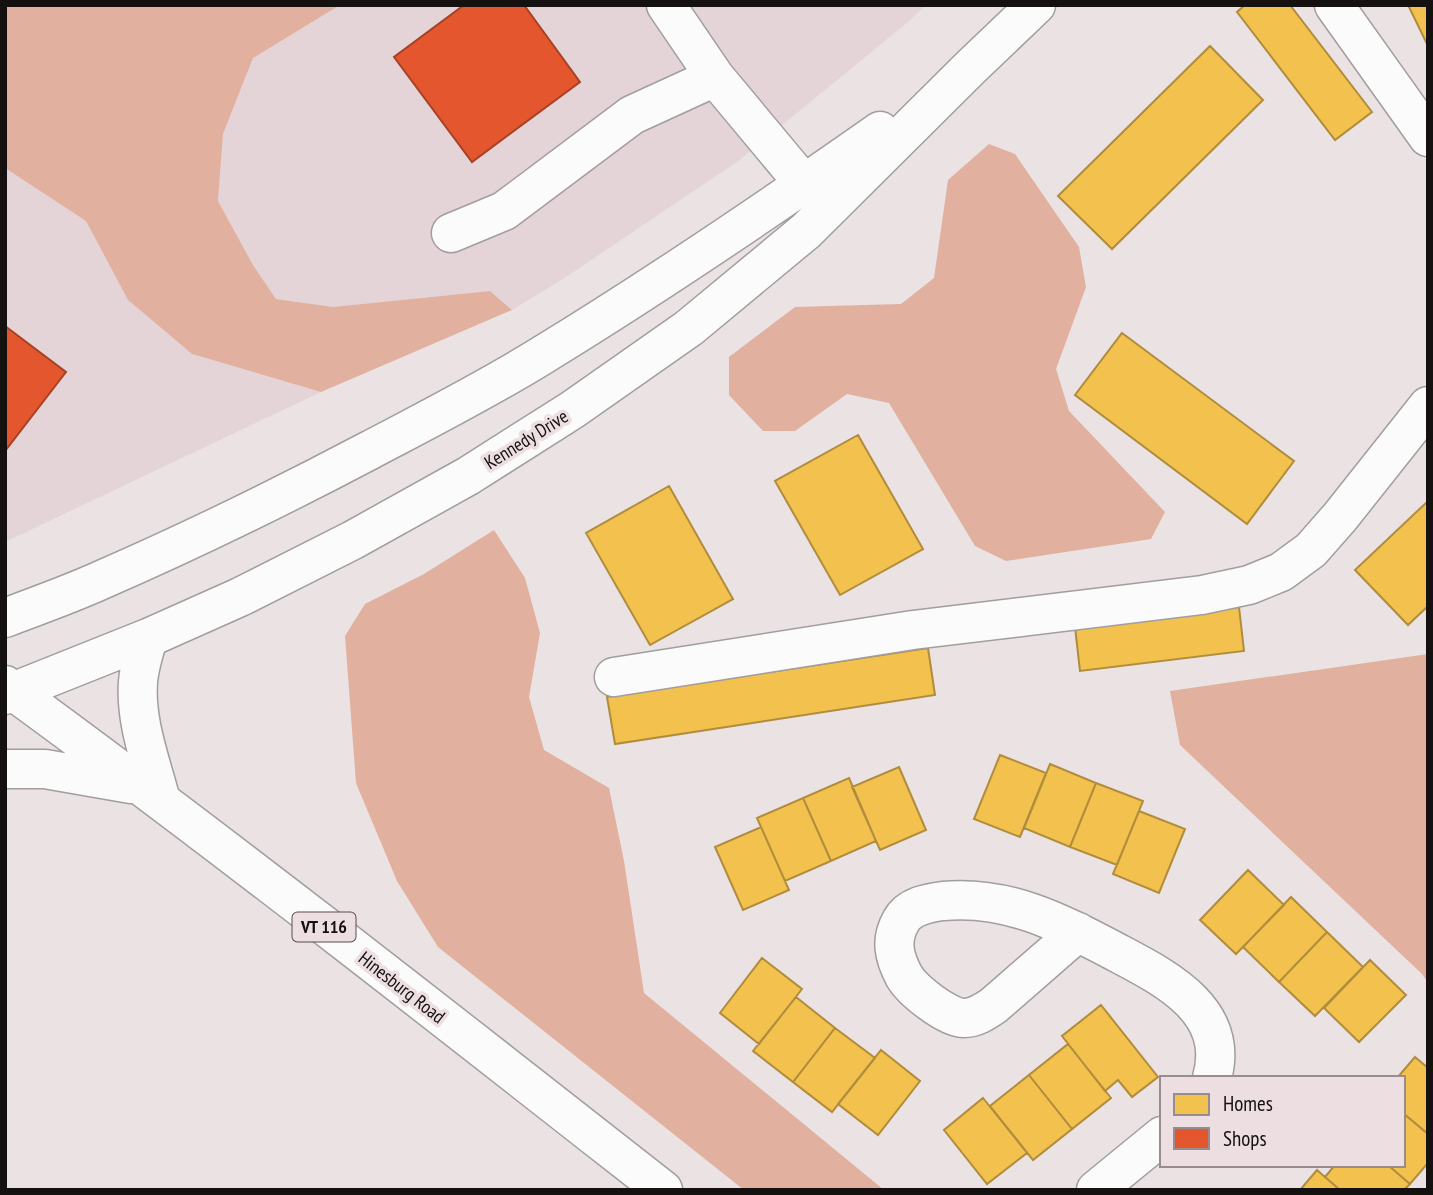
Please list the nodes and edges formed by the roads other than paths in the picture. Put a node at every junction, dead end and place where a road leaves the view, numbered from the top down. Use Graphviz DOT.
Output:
graph roads {
  1 [pos="666,5"];
  2 [pos="1036,5"];
  3 [pos="1335,5"];
  4 [pos="971,67"];
  5 [pos="715,77"];
  6 [pos="1428,137"];
  7 [pos="804,185"];
  8 [pos="451,233"];
  9 [pos="1428,406"];
  10 [pos="5,618"];
  11 [pos="148,638"];
  12 [pos="614,677"];
  13 [pos="8,690"];
  14 [pos="5,769"];
  15 [pos="151,794"];
  16 [pos="1079,932"];
  17 [pos="1212,1076"];
  18 [pos="1160,1138"];
  19 [pos="663,1190"];
  20 [pos="1096,1190"];
  1 -- 5 [label="main road"];
  2 -- 4 [label="main road, Kennedy Drive"];
  3 -- 6 [label="main road"];
  4 -- 7 [label="main road, Kennedy Drive"];
  4 -- 11 [label="main road, Kennedy Drive"];
  5 -- 7 [label="main road"];
  5 -- 8 [label="main road"];
  7 -- 10 [label="main road, Kennedy Drive"];
  9 -- 12 [label="main road"];
  11 -- 13 [label="main road, Kennedy Drive"];
  11 -- 15 [label="main road"];
  13 -- 15 [label="main road, Hinesburg Road / VT 116"];
  14 -- 15 [label="main road"];
  15 -- 19 [label="main road, Hinesburg Road / VT 116"];
  16 -- 17 [label="main road"];
  18 -- 20 [label="main road"];
}
